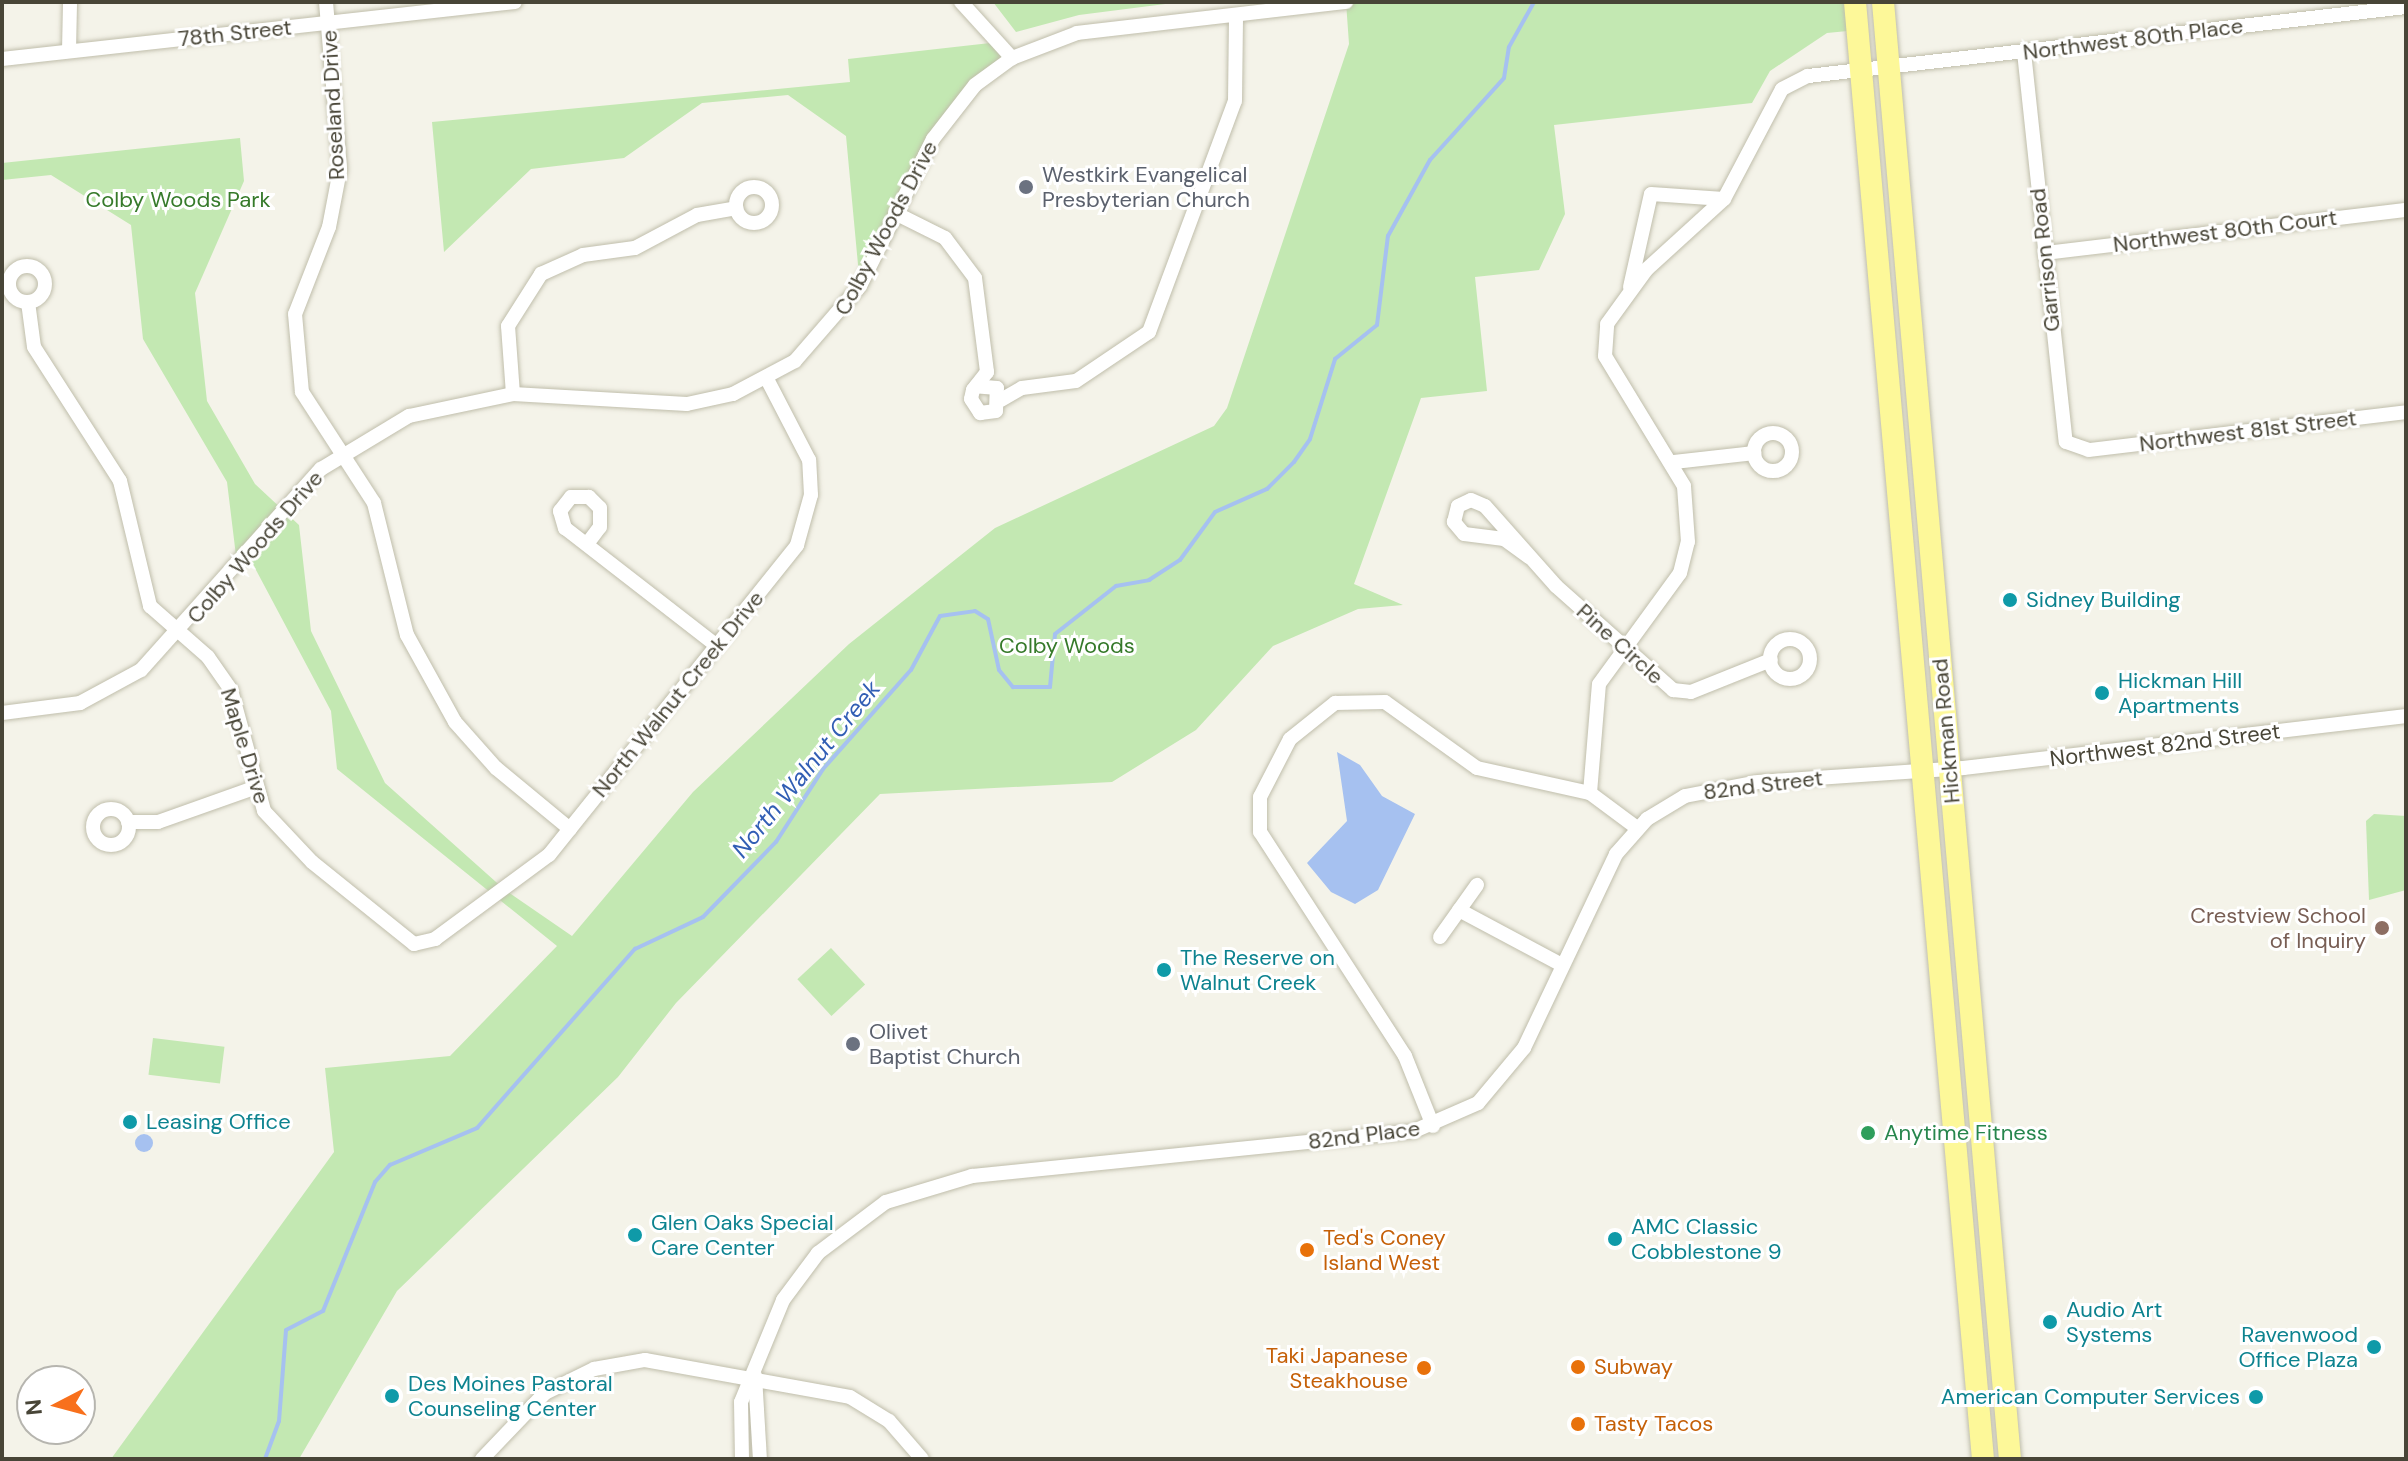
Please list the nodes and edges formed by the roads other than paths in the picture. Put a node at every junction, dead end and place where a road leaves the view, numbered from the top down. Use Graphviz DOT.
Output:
graph roads {
  1 [pos="70,2"];
  2 [pos="326,2"];
  3 [pos="515,2"];
  4 [pos="961,2"];
  5 [pos="1346,2"];
  6 [pos="1855,2"];
  7 [pos="1883,2"];
  8 [pos="2397,6"];
  9 [pos="1236,15"];
  10 [pos="329,22"];
  11 [pos="69,51"];
  12 [pos="2024,52"];
  13 [pos="1012,58"];
  14 [pos="2,59"];
  15 [pos="1889,68"];
  16 [pos="1861,70"];
  17 [pos="1724,199"];
  18 [pos="736,208"];
  19 [pos="2406,210"];
  20 [pos="895,213"];
  21 [pos="2045,253"];
  22 [pos="1630,291"];
  23 [pos="28,302"];
  24 [pos="767,379"];
  25 [pos="976,386"];
  26 [pos="513,394"];
  27 [pos="1001,400"];
  28 [pos="2406,412"];
  29 [pos="2089,450"];
  30 [pos="1754,453"];
  31 [pos="339,455"];
  32 [pos="1674,462"];
  33 [pos="587,544"];
  34 [pos="1529,557"];
  35 [pos="181,633"];
  36 [pos="1623,644"];
  37 [pos="717,646"];
  38 [pos="1771,660"];
  39 [pos="2,713"];
  40 [pos="2406,716"];
  41 [pos="1949,770"];
  42 [pos="1923,772"];
  43 [pos="254,788"];
  44 [pos="1590,793"];
  45 [pos="128,822"];
  46 [pos="1637,828"];
  47 [pos="570,829"];
  48 [pos="1477,885"];
  49 [pos="1459,910"];
  50 [pos="1440,937"];
  51 [pos="414,944"];
  52 [pos="1562,965"];
  53 [pos="1433,1126"];
  54 [pos="755,1375"];
  55 [pos="482,1459"];
  56 [pos="742,1459"];
  57 [pos="760,1459"];
  58 [pos="922,1459"];
  59 [pos="1983,1459"];
  60 [pos="2010,1459"];
  1 -- 11 [label="street"];
  2 -- 10 [label="street, Roseland Drive"];
  3 -- 10 [label="street, 78th Street"];
  4 -- 13 [label="street"];
  5 -- 9 [label="street, Colby Woods Drive"];
  6 -- 16 [label="main road, Hickman Road"];
  7 -- 15 [label="main road, Hickman Road"];
  8 -- 12 [label="street, Northwest 80th Place"];
  9 -- 13 [label="street, Colby Woods Drive"];
  9 -- 27 [label="street"];
  10 -- 11 [label="street, 78th Street"];
  10 -- 31 [label="street, Roseland Drive"];
  11 -- 14 [label="street, 78th Street"];
  12 -- 15 [label="street, Northwest 80th Place"];
  12 -- 21 [label="street, Garrison Road"];
  13 -- 20 [label="street, Colby Woods Drive"];
  15 -- 16 [label="street, Northwest 80th Place"];
  15 -- 41 [label="main road, Hickman Road"];
  16 -- 17 [label="street, Northwest 80th Place"];
  16 -- 42 [label="main road, Hickman Road"];
  17 -- 22 [label="street, Northwest 80th Place"];
  17 -- 22 [label="street"];
  18 -- 26 [label="street"];
  19 -- 21 [label="street, Northwest 80th Court"];
  20 -- 24 [label="street, Colby Woods Drive"];
  20 -- 25 [label="street"];
  21 -- 29 [label="street, Garrison Road"];
  22 -- 32 [label="street"];
  23 -- 35 [label="street, Maple Drive"];
  24 -- 26 [label="street, Colby Woods Drive"];
  24 -- 37 [label="street, North Walnut Creek Drive"];
  25 -- 27 [label="street"];
  25 -- 27 [label="street"];
  26 -- 31 [label="street, Colby Woods Drive"];
  28 -- 29 [label="street, Northwest 81st Street"];
  30 -- 32 [label="street"];
  31 -- 35 [label="street, Colby Woods Drive"];
  31 -- 47 [label="street, Roseland Drive"];
  32 -- 36 [label="street"];
  33 -- 37 [label="street"];
  34 -- 34 [label="street, Pine Circle"];
  34 -- 36 [label="street, Pine Circle"];
  35 -- 39 [label="street, Colby Woods Drive"];
  35 -- 43 [label="street, Maple Drive"];
  36 -- 38 [label="street, Pine Circle"];
  36 -- 44 [label="street"];
  37 -- 47 [label="street, North Walnut Creek Drive"];
  40 -- 41 [label="street, Northwest 82nd Street"];
  41 -- 42 [label="street, Northwest 82nd Street"];
  41 -- 60 [label="main road, Hickman Road"];
  42 -- 46 [label="street, 82nd Street"];
  42 -- 59 [label="main road, Hickman Road"];
  43 -- 45 [label="street"];
  43 -- 51 [label="street, Maple Drive"];
  44 -- 46 [label="street"];
  44 -- 53 [label="street"];
  46 -- 52 [label="street, 82nd Place"];
  47 -- 51 [label="street, North Walnut Creek Drive"];
  48 -- 49 [label="street"];
  49 -- 50 [label="street"];
  49 -- 52 [label="street"];
  52 -- 53 [label="street, 82nd Place"];
  53 -- 54 [label="street, 82nd Place"];
  54 -- 55 [label="street"];
  54 -- 56 [label="street, 82nd Place"];
  54 -- 57 [label="street"];
  54 -- 58 [label="street"];
}
